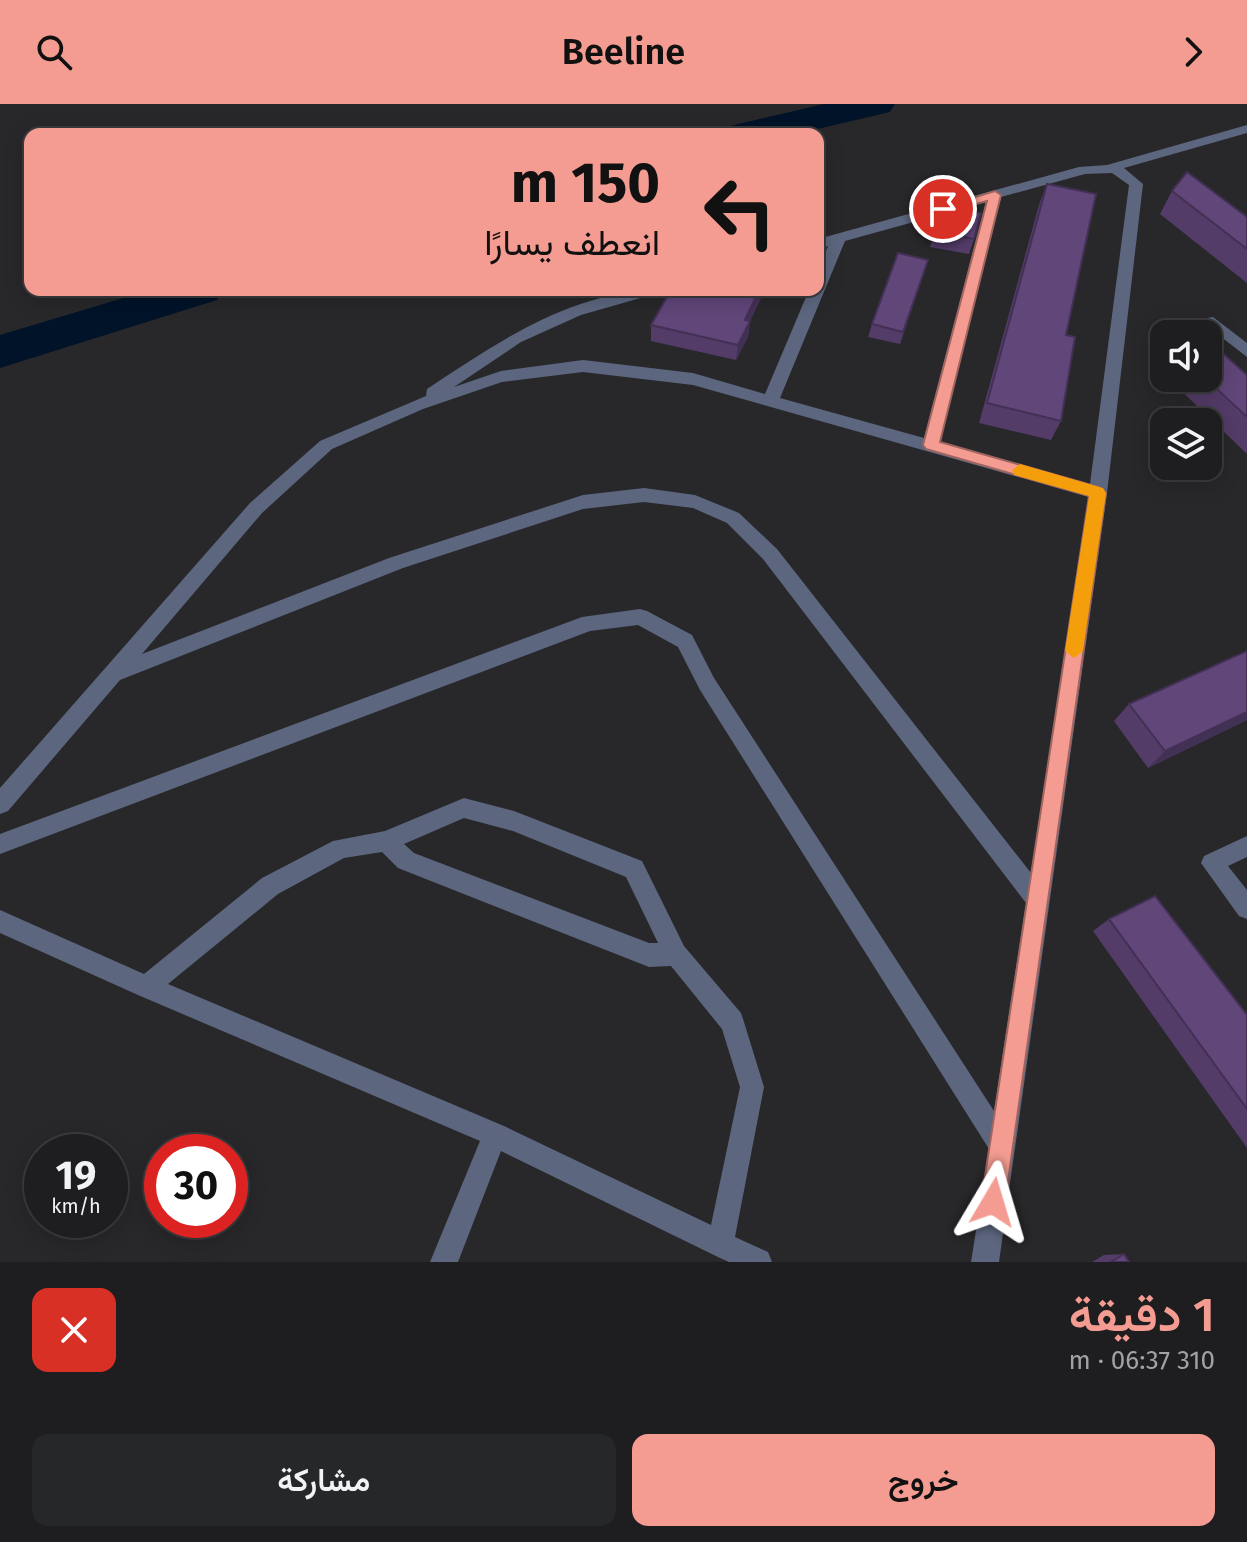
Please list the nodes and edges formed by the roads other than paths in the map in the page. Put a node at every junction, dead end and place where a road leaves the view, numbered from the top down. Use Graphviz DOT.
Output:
graph roads {
  1 [pos="1247,129"];
  2 [pos="1112,167"];
  3 [pos="995,195"];
  4 [pos="839,238"];
  5 [pos="824,242"];
  6 [pos="824,273"];
  7 [pos="631,296"];
  8 [pos="814,296"];
  9 [pos="1222,330"];
  10 [pos="1247,352"];
  11 [pos="771,400"];
  12 [pos="417,405"];
  13 [pos="931,445"];
  14 [pos="1098,493"];
  15 [pos="113,674"];
  16 [pos="0,804"];
  17 [pos="386,841"];
  18 [pos="0,844"];
  19 [pos="1247,846"];
  20 [pos="1037,899"];
  21 [pos="1247,908"];
  22 [pos="0,921"];
  23 [pos="676,954"];
  24 [pos="146,987"];
  25 [pos="495,1135"];
  26 [pos="1000,1143"];
  27 [pos="720,1245"];
  28 [pos="444,1262"];
  29 [pos="758,1262"];
  30 [pos="985,1262"];
  1 -- 2 [label="street"];
  2 -- 3 [label="street"];
  2 -- 14 [label="street"];
  3 -- 4 [label="street"];
  3 -- 13 [label="street"];
  4 -- 5 [label="street"];
  4 -- 6 [label="street"];
  7 -- 12 [label="street"];
  8 -- 11 [label="street"];
  9 -- 10 [label="street"];
  11 -- 12 [label="street"];
  11 -- 13 [label="street"];
  12 -- 15 [label="street"];
  13 -- 14 [label="street"];
  14 -- 20 [label="street"];
  15 -- 16 [label="street"];
  15 -- 20 [label="street"];
  17 -- 23 [label="street"];
  17 -- 23 [label="street"];
  17 -- 24 [label="street"];
  18 -- 26 [label="street"];
  19 -- 21 [label="street"];
  20 -- 26 [label="street"];
  22 -- 24 [label="street"];
  23 -- 27 [label="street"];
  24 -- 25 [label="street"];
  25 -- 27 [label="street"];
  25 -- 28 [label="street"];
  26 -- 30 [label="street"];
  27 -- 29 [label="street"];
}
